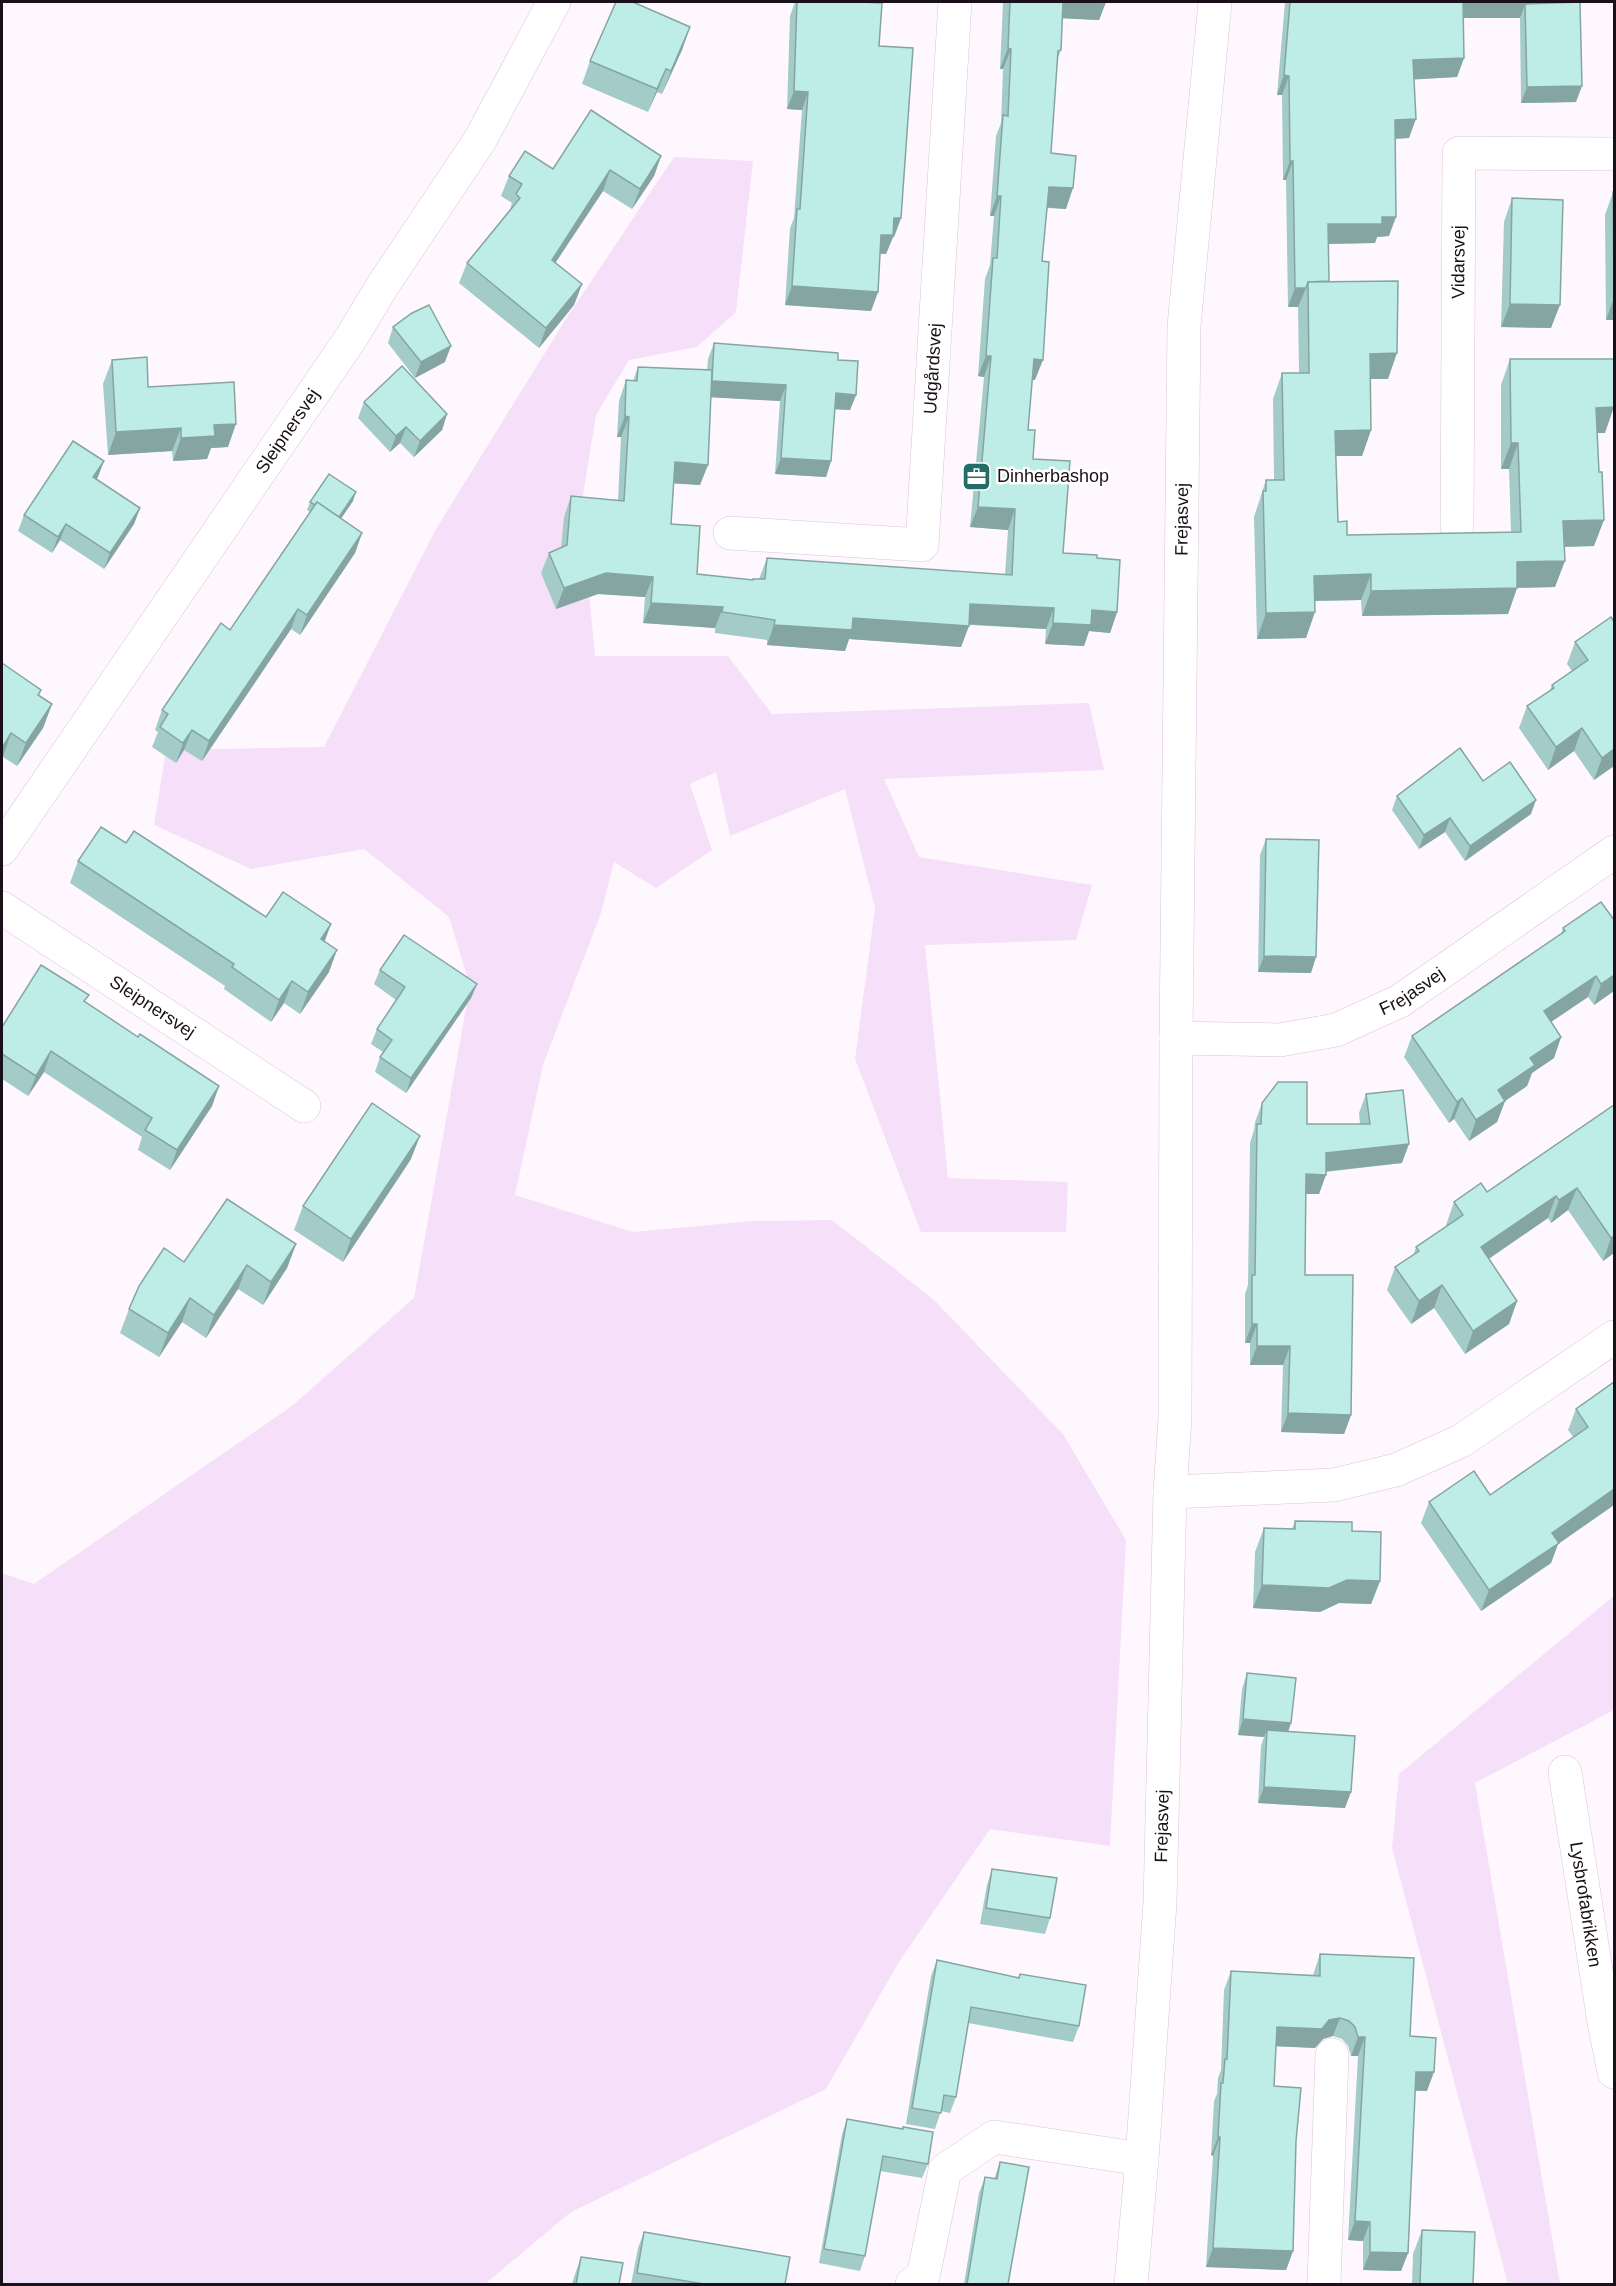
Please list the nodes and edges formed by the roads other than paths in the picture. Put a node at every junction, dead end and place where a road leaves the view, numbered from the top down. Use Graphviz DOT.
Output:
graph roads {
  1 [pos="554,2"];
  2 [pos="955,2"];
  3 [pos="1215,2"];
  4 [pos="1614,154"];
  5 [pos="1457,526"];
  6 [pos="730,533"];
  7 [pos="2,849"];
  8 [pos="1614,852"];
  9 [pos="2,908"];
  10 [pos="1176,1038"];
  11 [pos="304,1107"];
  12 [pos="1614,1337"];
  13 [pos="1170,1492"];
  14 [pos="1565,1772"];
  15 [pos="1332,2055"];
  16 [pos="1614,2072"];
  17 [pos="1142,2159"];
  18 [pos="912,2284"];
  19 [pos="1131,2284"];
  20 [pos="1324,2284"];
  1 -- 7 [label="street, Sleipnersvej"];
  2 -- 6 [label="street, Udgårdsvej"];
  3 -- 10 [label="street, Frejasvej"];
  4 -- 5 [label="street, Vidarsvej"];
  8 -- 10 [label="street, Frejasvej"];
  9 -- 11 [label="street, Sleipnersvej"];
  10 -- 13 [label="street, Frejasvej"];
  12 -- 13 [label="street"];
  13 -- 17 [label="street, Frejasvej"];
  14 -- 16 [label="street, Lysbrofabrikken"];
  15 -- 20 [label="street"];
  17 -- 18 [label="street"];
  17 -- 19 [label="street, Frejasvej"];
}
